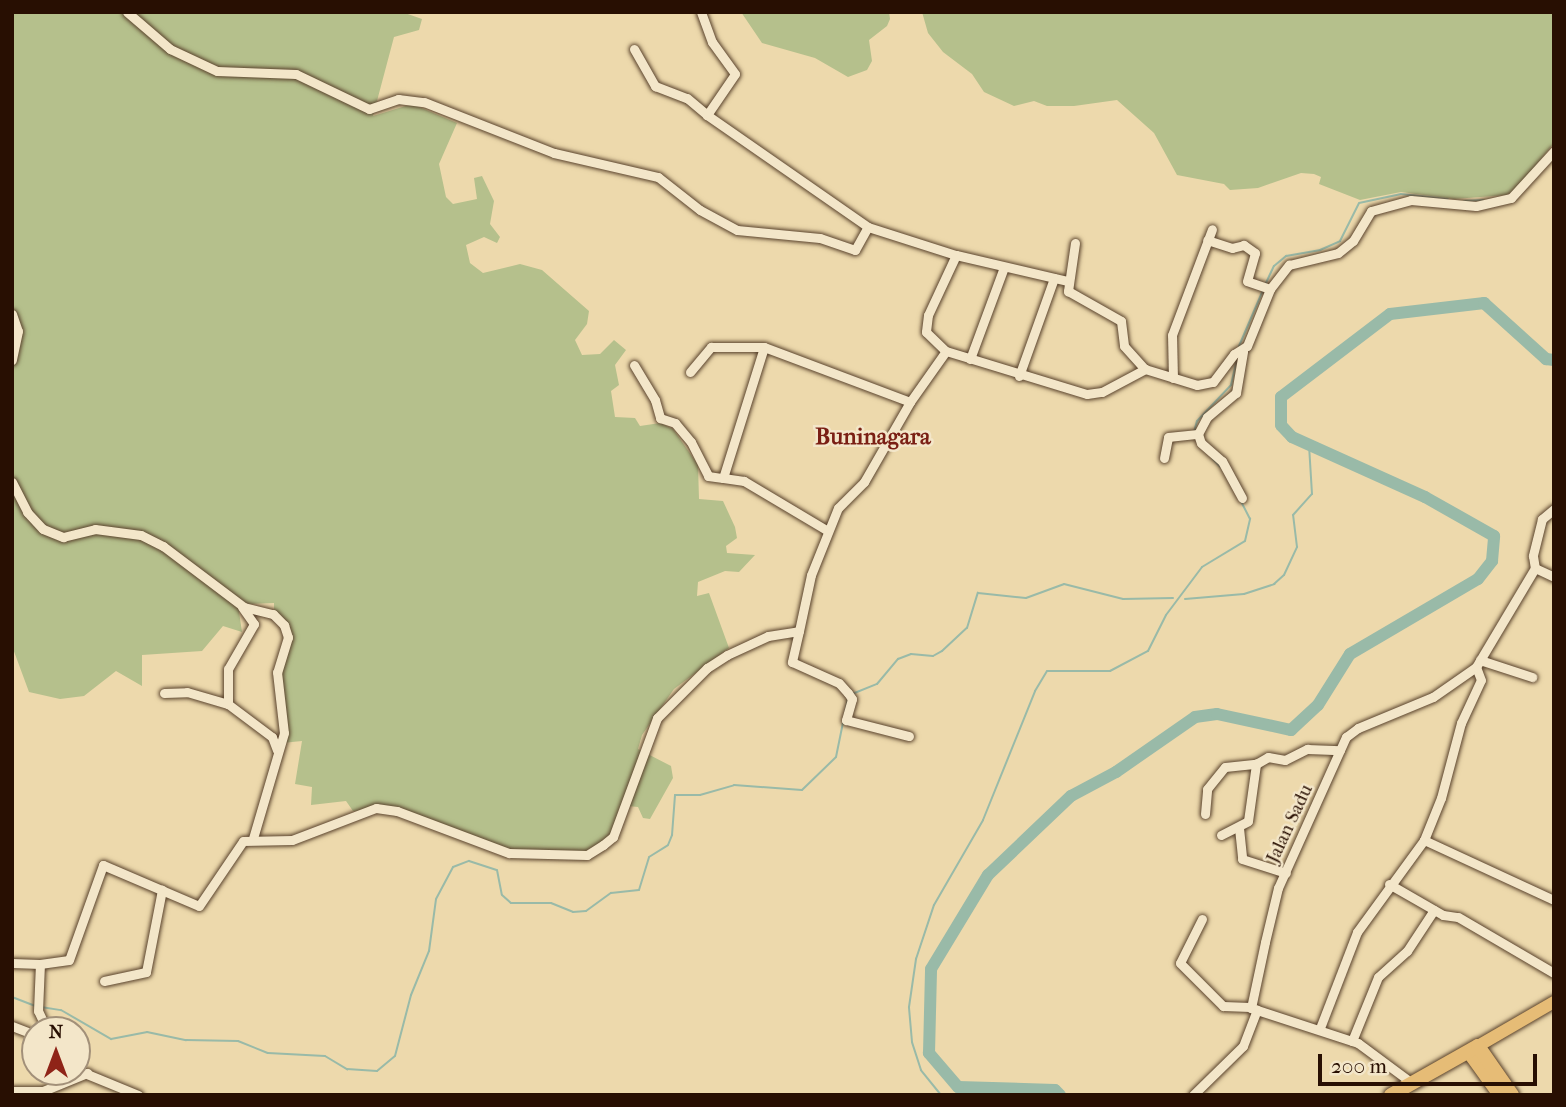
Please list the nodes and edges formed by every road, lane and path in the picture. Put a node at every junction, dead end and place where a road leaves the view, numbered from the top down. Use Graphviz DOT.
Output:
graph roads {
  1 [pos="127,12"];
  2 [pos="701,12"];
  3 [pos="635,49"];
  4 [pos="706,115"];
  5 [pos="1554,151"];
  6 [pos="868,227"];
  7 [pos="1212,229"];
  8 [pos="1207,240"];
  9 [pos="1075,243"];
  10 [pos="956,256"];
  11 [pos="1004,267"];
  12 [pos="1054,278"];
  13 [pos="1068,281"];
  14 [pos="1267,287"];
  15 [pos="12,314"];
  16 [pos="764,347"];
  17 [pos="946,351"];
  18 [pos="1240,353"];
  19 [pos="970,359"];
  20 [pos="12,360"];
  21 [pos="634,365"];
  22 [pos="1144,369"];
  23 [pos="691,372"];
  24 [pos="1019,376"];
  25 [pos="1173,378"];
  26 [pos="910,402"];
  27 [pos="1196,434"];
  28 [pos="1164,458"];
  29 [pos="723,478"];
  30 [pos="12,482"];
  31 [pos="1242,498"];
  32 [pos="1554,509"];
  33 [pos="828,531"];
  34 [pos="1535,568"];
  35 [pos="1554,577"];
  36 [pos="242,606"];
  37 [pos="799,631"];
  38 [pos="1478,664"];
  39 [pos="1532,677"];
  40 [pos="163,693"];
  41 [pos="228,704"];
  42 [pos="909,736"];
  43 [pos="1340,750"];
  44 [pos="277,752"];
  45 [pos="1256,764"];
  46 [pos="1205,814"];
  47 [pos="1239,828"];
  48 [pos="1221,835"];
  49 [pos="253,838"];
  50 [pos="1424,840"];
  51 [pos="1286,873"];
  52 [pos="1389,884"];
  53 [pos="162,890"];
  54 [pos="1554,900"];
  55 [pos="1434,910"];
  56 [pos="1202,919"];
  57 [pos="12,963"];
  58 [pos="40,964"];
  59 [pos="1554,973"];
  60 [pos="104,981"];
  61 [pos="1554,1002"];
  62 [pos="1253,1008"];
  63 [pos="40,1016"];
  64 [pos="1320,1028"];
  65 [pos="1352,1041"];
  66 [pos="1473,1049"];
  67 [pos="91,1075"];
  68 [pos="1412,1083"];
  69 [pos="55,1086"];
  70 [pos="12,1091"];
  71 [pos="138,1095"];
  72 [pos="1193,1095"];
  73 [pos="1391,1095"];
  74 [pos="1500,1095"];
  75 [pos="1512,1095"];
  1 -- 6 [label="street"];
  2 -- 4 [label="street"];
  3 -- 4 [label="street"];
  4 -- 6 [label="street"];
  5 -- 14 [label="street"];
  6 -- 10 [label="street"];
  7 -- 8 [label="street"];
  8 -- 14 [label="street"];
  8 -- 25 [label="street"];
  9 -- 13 [label="street"];
  10 -- 11 [label="street"];
  10 -- 17 [label="street"];
  11 -- 12 [label="street"];
  11 -- 19 [label="street"];
  12 -- 13 [label="street"];
  12 -- 24 [label="street"];
  13 -- 22 [label="street"];
  14 -- 18 [label="street"];
  15 -- 20 [label="street"];
  16 -- 23 [label="street"];
  16 -- 26 [label="street"];
  16 -- 29 [label="street"];
  17 -- 19 [label="street"];
  17 -- 26 [label="street"];
  18 -- 25 [label="street"];
  18 -- 27 [label="street"];
  19 -- 24 [label="street"];
  21 -- 29 [label="street"];
  22 -- 24 [label="street"];
  22 -- 25 [label="street"];
  26 -- 33 [label="street"];
  27 -- 28 [label="street"];
  27 -- 31 [label="street"];
  29 -- 33 [label="street"];
  30 -- 36 [label="street"];
  32 -- 34 [label="street"];
  33 -- 37 [label="street"];
  34 -- 35 [label="street"];
  34 -- 38 [label="street, Jalan Sadu"];
  36 -- 41 [label="street"];
  36 -- 44 [label="street"];
  37 -- 42 [label="street"];
  37 -- 49 [label="street"];
  38 -- 39 [label="street"];
  38 -- 43 [label="street, Jalan Sadu"];
  38 -- 50 [label="street"];
  40 -- 41 [label="street"];
  41 -- 44 [label="street"];
  43 -- 45 [label="street"];
  43 -- 51 [label="street, Jalan Sadu"];
  44 -- 49 [label="street"];
  45 -- 46 [label="street"];
  45 -- 47 [label="street"];
  47 -- 48 [label="street"];
  47 -- 51 [label="street"];
  49 -- 53 [label="street"];
  50 -- 52 [label="street"];
  50 -- 54 [label="street"];
  51 -- 62 [label="street, Jalan Sadu"];
  52 -- 55 [label="street"];
  52 -- 64 [label="street"];
  53 -- 58 [label="street"];
  53 -- 60 [label="street"];
  55 -- 59 [label="street"];
  55 -- 65 [label="street"];
  56 -- 62 [label="street"];
  57 -- 58 [label="street"];
  58 -- 63 [label="street"];
  61 -- 66 [label="main road"];
  62 -- 64 [label="street"];
  62 -- 72 [label="street, Jalan Sadu"];
  64 -- 65 [label="street"];
  65 -- 68 [label="street"];
  66 -- 68 [label="highway"];
  66 -- 74 [label="highway"];
  66 -- 75 [label="highway"];
  67 -- 71 [label="street"];
  68 -- 73 [label="highway"];
  69 -- 70 [label="street"];
}
